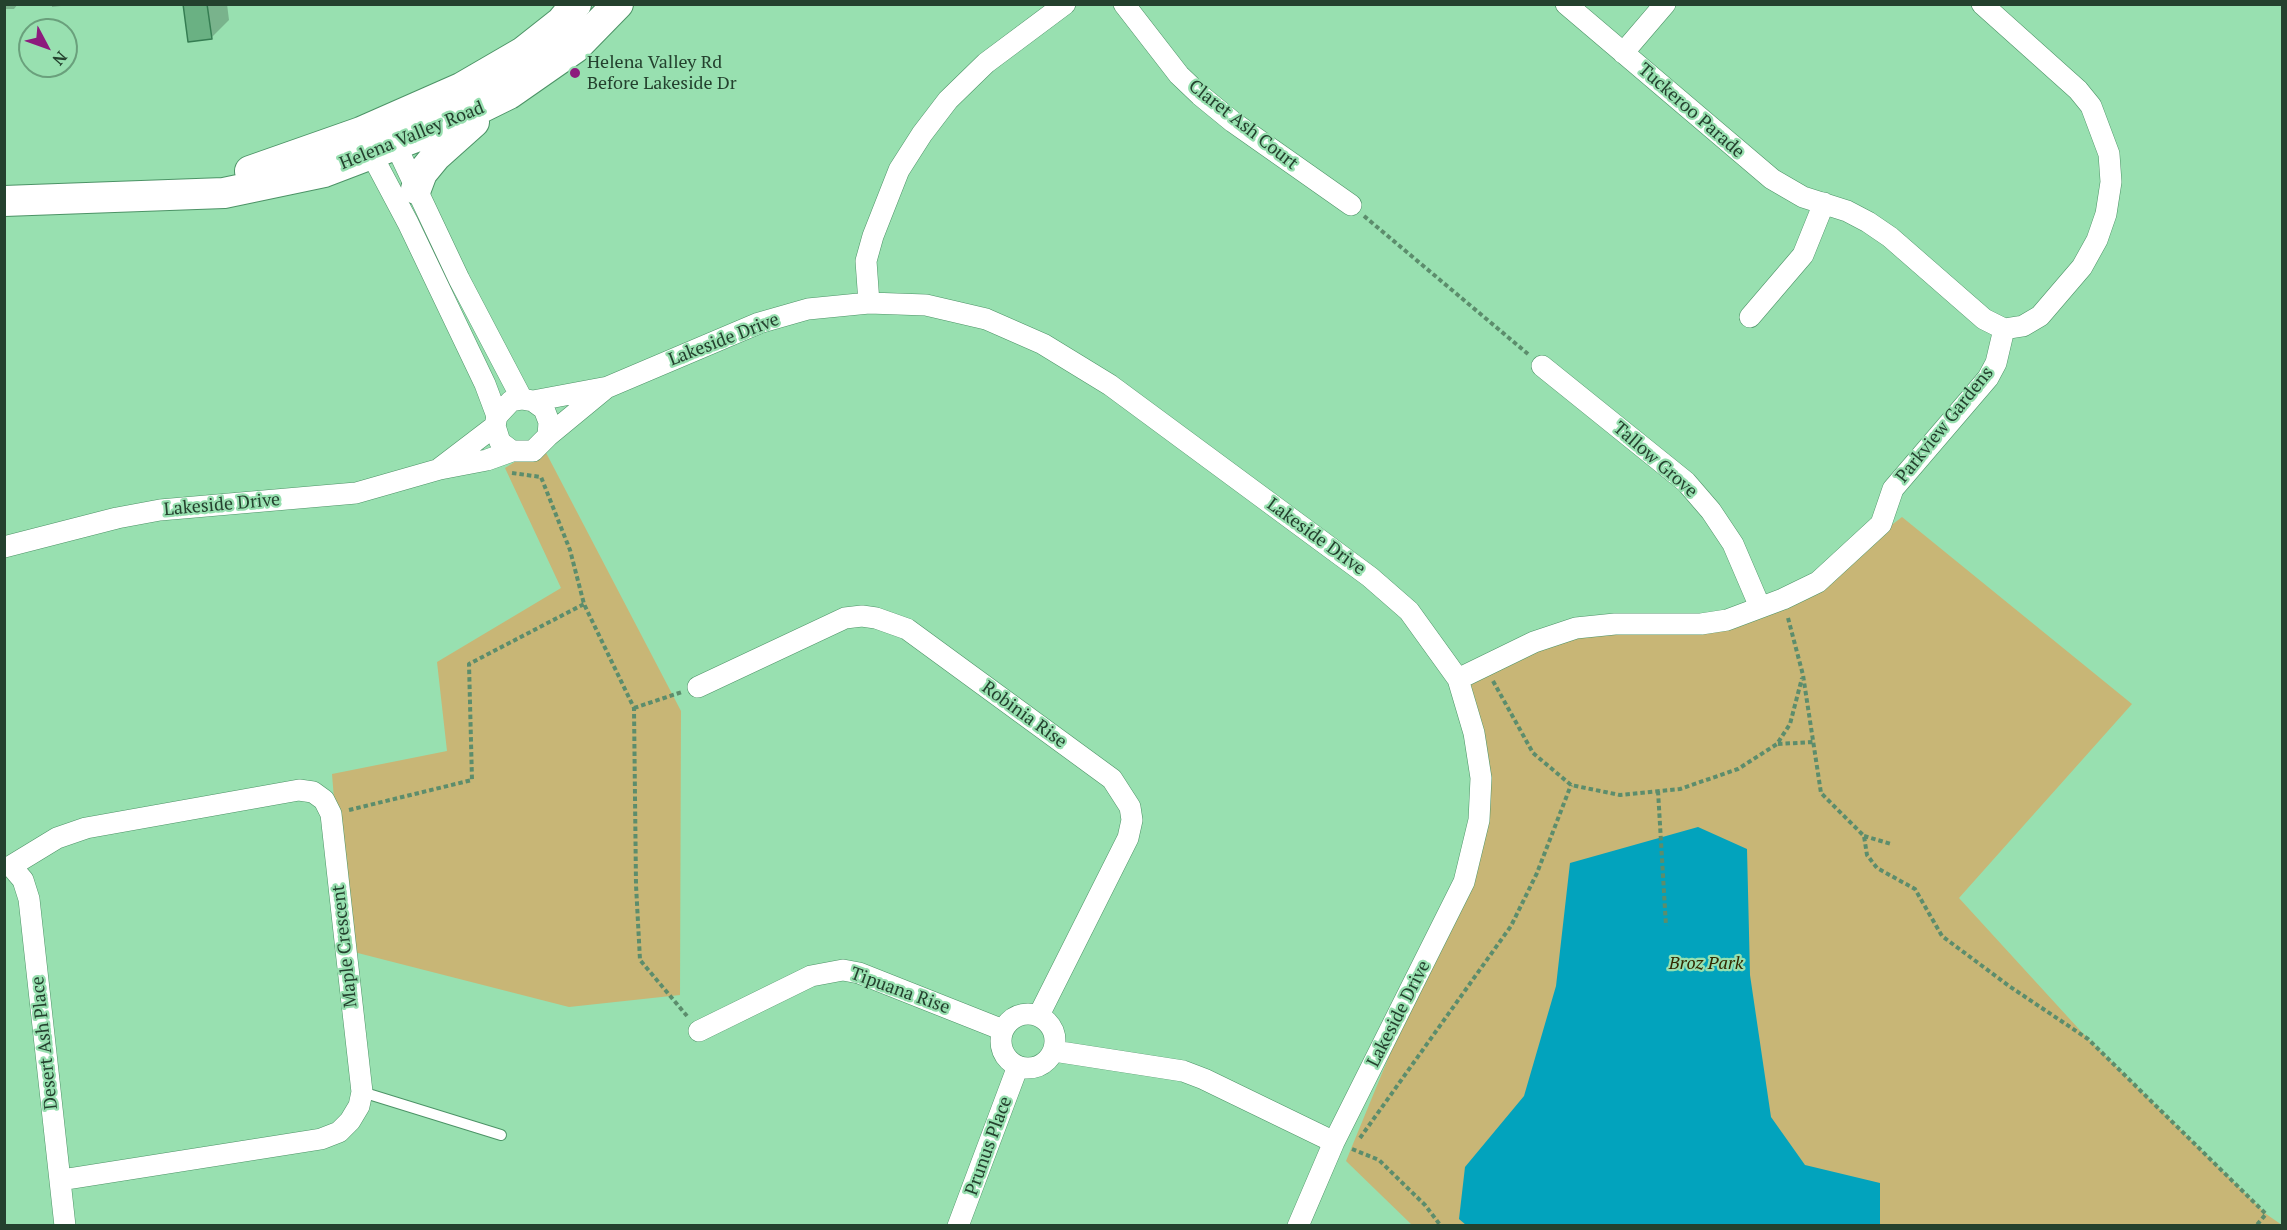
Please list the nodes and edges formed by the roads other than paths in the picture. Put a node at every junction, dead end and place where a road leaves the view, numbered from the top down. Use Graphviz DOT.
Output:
graph roads {
  1 [pos="576,4"];
  2 [pos="618,4"];
  3 [pos="1065,4"];
  4 [pos="1124,4"];
  5 [pos="1566,4"];
  6 [pos="1665,4"];
  7 [pos="1982,4"];
  8 [pos="1623,52"];
  9 [pos="509,94"];
  10 [pos="378,138"];
  11 [pos="416,189"];
  12 [pos="4,201"];
  13 [pos="1824,203"];
  14 [pos="1351,205"];
  15 [pos="869,303"];
  16 [pos="1750,317"];
  17 [pos="2004,328"];
  18 [pos="1542,366"];
  19 [pos="608,387"];
  20 [pos="527,400"];
  21 [pos="496,421"];
  22 [pos="548,436"];
  23 [pos="513,452"];
  24 [pos="440,469"];
  25 [pos="4,547"];
  26 [pos="1760,607"];
  27 [pos="1458,679"];
  28 [pos="698,687"];
  29 [pos="11,866"];
  30 [pos="1039,1015"];
  31 [pos="1003,1030"];
  32 [pos="699,1031"];
  33 [pos="1054,1051"];
  34 [pos="1018,1066"];
  35 [pos="362,1092"];
  36 [pos="501,1135"];
  37 [pos="1343,1145"];
  38 [pos="61,1180"];
  39 [pos="65,1226"];
  40 [pos="958,1226"];
  41 [pos="1298,1226"];
  1 -- 10 [label="street, Helena Valley Road"];
  2 -- 9 [label="street, Helena Valley Road"];
  3 -- 15 [label="street"];
  4 -- 14 [label="street, Claret Ash Court"];
  5 -- 8 [label="street, Tuckeroo Parade"];
  6 -- 8 [label="street"];
  7 -- 17 [label="street"];
  8 -- 13 [label="street, Tuckeroo Parade"];
  9 -- 10 [label="street, Helena Valley Road"];
  9 -- 11 [label="street"];
  10 -- 11 [label="street"];
  10 -- 12 [label="street, Helena Valley Road"];
  10 -- 21 [label="street"];
  11 -- 20 [label="street"];
  13 -- 16 [label="street"];
  13 -- 17 [label="street, Tuckeroo Parade"];
  15 -- 19 [label="street, Lakeside Drive"];
  15 -- 27 [label="street, Lakeside Drive"];
  17 -- 26 [label="street, Parkview Gardens"];
  18 -- 26 [label="street, Tallow Grove"];
  19 -- 20 [label="street, Lakeside Drive"];
  19 -- 22 [label="street, Lakeside Drive"];
  20 -- 21 [label="street, Lakeside Drive"];
  20 -- 22 [label="street"];
  21 -- 23 [label="street"];
  21 -- 24 [label="street, Lakeside Drive"];
  22 -- 23 [label="street, Lakeside Drive"];
  23 -- 24 [label="street, Lakeside Drive"];
  24 -- 25 [label="street, Lakeside Drive"];
  26 -- 27 [label="street, Parkview Gardens"];
  27 -- 37 [label="street, Lakeside Drive"];
  28 -- 30 [label="street, Robinia Rise"];
  29 -- 35 [label="street, Maple Crescent"];
  29 -- 38 [label="street, Desert Ash Place"];
  30 -- 31 [label="street"];
  30 -- 33 [label="street"];
  31 -- 32 [label="street, Tipuana Rise"];
  31 -- 34 [label="street"];
  33 -- 34 [label="street"];
  33 -- 37 [label="street"];
  34 -- 40 [label="street, Prunus Place"];
  35 -- 36 [label="lane"];
  35 -- 38 [label="street, Maple Crescent"];
  37 -- 41 [label="street, Lakeside Drive"];
  38 -- 39 [label="street, Desert Ash Place"];
}
